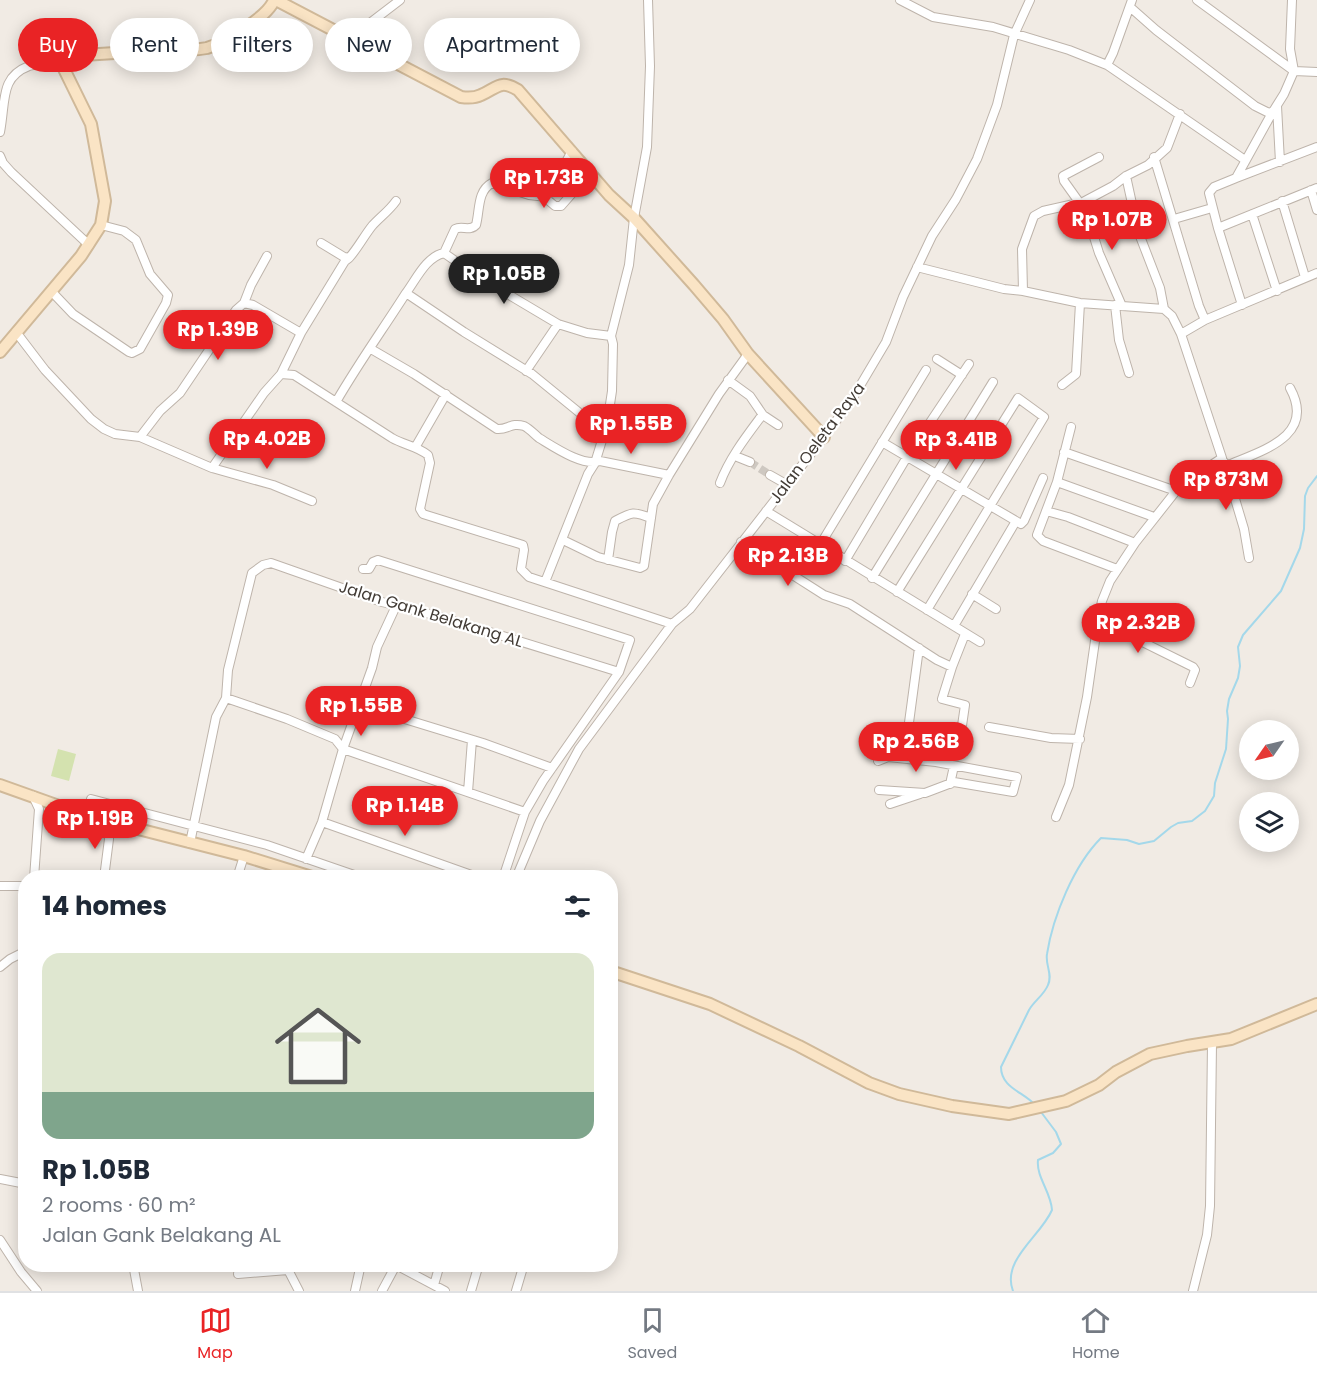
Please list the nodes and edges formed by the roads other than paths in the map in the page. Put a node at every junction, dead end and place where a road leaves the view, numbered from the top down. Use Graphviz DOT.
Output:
graph roads {
  1 [pos="275,0"];
  2 [pos="400,0"];
  3 [pos="648,0"];
  4 [pos="900,0"];
  5 [pos="1030,0"];
  6 [pos="1197,0"];
  7 [pos="1292,0"];
  8 [pos="1131,3"];
  9 [pos="376,18"];
  10 [pos="325,26"];
  11 [pos="1014,35"];
  12 [pos="98,54"];
  13 [pos="1107,65"];
  14 [pos="18,69"];
  15 [pos="412,71"];
  16 [pos="1294,71"];
  17 [pos="65,72"];
  18 [pos="1317,72"];
  19 [pos="1274,110"];
  20 [pos="1180,114"];
  21 [pos="0,132"];
  22 [pos="1317,147"];
  23 [pos="572,151"];
  24 [pos="0,156"];
  25 [pos="1100,158"];
  26 [pos="1154,158"];
  27 [pos="1245,160"];
  28 [pos="1280,162"];
  29 [pos="590,173"];
  30 [pos="1126,176"];
  31 [pos="1236,178"];
  32 [pos="1314,189"];
  33 [pos="543,196"];
  34 [pos="396,201"];
  35 [pos="1282,201"];
  36 [pos="1081,202"];
  37 [pos="1212,208"];
  38 [pos="1317,210"];
  39 [pos="1252,214"];
  40 [pos="634,218"];
  41 [pos="1174,219"];
  42 [pos="101,225"];
  43 [pos="1218,228"];
  44 [pos="321,243"];
  45 [pos="89,245"];
  46 [pos="444,253"];
  47 [pos="267,256"];
  48 [pos="349,258"];
  49 [pos="917,267"];
  50 [pos="1317,273"];
  51 [pos="1305,277"];
  52 [pos="1023,291"];
  53 [pos="1277,291"];
  54 [pos="52,292"];
  55 [pos="406,293"];
  56 [pos="244,303"];
  57 [pos="1080,303"];
  58 [pos="1242,305"];
  59 [pos="1118,306"];
  60 [pos="1164,309"];
  61 [pos="1205,320"];
  62 [pos="558,324"];
  63 [pos="16,332"];
  64 [pos="301,333"];
  65 [pos="1180,334"];
  66 [pos="611,336"];
  67 [pos="371,350"];
  68 [pos="0,352"];
  69 [pos="747,354"];
  70 [pos="937,359"];
  71 [pos="969,364"];
  72 [pos="926,370"];
  73 [pos="526,371"];
  74 [pos="1129,373"];
  75 [pos="280,374"];
  76 [pos="962,375"];
  77 [pos="728,380"];
  78 [pos="993,382"];
  79 [pos="1062,385"];
  80 [pos="1290,388"];
  81 [pos="446,394"];
  82 [pos="336,402"];
  83 [pos="763,415"];
  84 [pos="607,424"];
  85 [pos="778,425"];
  86 [pos="1071,427"];
  87 [pos="140,437"];
  88 [pos="824,437"];
  89 [pos="882,442"];
  90 [pos="416,446"];
  91 [pos="1064,452"];
  92 [pos="735,456"];
  93 [pos="907,457"];
  94 [pos="1222,458"];
  95 [pos="750,462"];
  96 [pos="595,463"];
  97 [pos="1226,466"];
  98 [pos="212,468"];
  99 [pos="935,474"];
  100 [pos="669,475"];
  101 [pos="770,475"];
  102 [pos="1043,478"];
  103 [pos="1057,482"];
  104 [pos="720,483"];
  105 [pos="786,484"];
  106 [pos="963,489"];
  107 [pos="1176,491"];
  108 [pos="312,501"];
  109 [pos="990,506"];
  110 [pos="766,511"];
  111 [pos="1046,511"];
  112 [pos="1154,517"];
  113 [pos="651,518"];
  114 [pos="1016,521"];
  115 [pos="563,540"];
  116 [pos="741,542"];
  117 [pos="1135,543"];
  118 [pos="820,545"];
  119 [pos="1249,558"];
  120 [pos="608,560"];
  121 [pos="845,561"];
  122 [pos="363,569"];
  123 [pos="1117,569"];
  124 [pos="874,578"];
  125 [pos="545,582"];
  126 [pos="897,592"];
  127 [pos="972,594"];
  128 [pos="396,606"];
  129 [pos="996,609"];
  130 [pos="927,610"];
  131 [pos="1098,620"];
  132 [pos="672,624"];
  133 [pos="954,626"];
  134 [pos="965,634"];
  135 [pos="980,642"];
  136 [pos="919,648"];
  137 [pos="952,667"];
  138 [pos="620,672"];
  139 [pos="1190,683"];
  140 [pos="226,698"];
  141 [pos="359,705"];
  142 [pos="989,727"];
  143 [pos="960,738"];
  144 [pos="1080,739"];
  145 [pos="472,740"];
  146 [pos="343,749"];
  147 [pos="958,753"];
  148 [pos="878,762"];
  149 [pos="954,766"];
  150 [pos="552,768"];
  151 [pos="950,784"];
  152 [pos="0,785"];
  153 [pos="879,790"];
  154 [pos="468,792"];
  155 [pos="925,793"];
  156 [pos="32,796"];
  157 [pos="91,799"];
  158 [pos="890,804"];
  159 [pos="525,812"];
  160 [pos="1056,817"];
  161 [pos="106,821"];
  162 [pos="321,822"];
  163 [pos="193,825"];
  164 [pos="190,843"];
  165 [pos="244,856"];
  166 [pos="306,859"];
  167 [pos="35,870"];
  168 [pos="105,870"];
  169 [pos="240,870"];
  170 [pos="289,870"];
  171 [pos="339,870"];
  172 [pos="457,870"];
  173 [pos="507,870"];
  174 [pos="519,870"];
  175 [pos="0,886"];
  176 [pos="18,886"];
  177 [pos="18,954"];
  178 [pos="0,967"];
  179 [pos="618,973"];
  180 [pos="1317,1004"];
  181 [pos="1212,1043"];
  182 [pos="0,1179"];
  183 [pos="18,1182"];
  184 [pos="0,1240"];
  185 [pos="18,1265"];
  186 [pos="23,1272"];
  187 [pos="134,1272"];
  188 [pos="252,1272"];
  189 [pos="289,1272"];
  190 [pos="359,1272"];
  191 [pos="392,1272"];
  192 [pos="409,1272"];
  193 [pos="438,1272"];
  194 [pos="477,1272"];
  195 [pos="522,1272"];
  196 [pos="238,1274"];
  197 [pos="434,1285"];
  198 [pos="37,1291"];
  199 [pos="138,1291"];
  200 [pos="299,1291"];
  201 [pos="355,1291"];
  202 [pos="382,1291"];
  203 [pos="445,1291"];
  204 [pos="471,1291"];
  205 [pos="516,1291"];
  206 [pos="1193,1291"];
  1 -- 10 [label="street"];
  1 -- 12 [label="street"];
  2 -- 9 [label="street"];
  3 -- 40 [label="street"];
  4 -- 11 [label="street"];
  5 -- 11 [label="street, Jalan Oeleta Raya"];
  6 -- 16 [label="street"];
  7 -- 16 [label="street"];
  8 -- 13 [label="street"];
  8 -- 19 [label="street"];
  11 -- 13 [label="street"];
  11 -- 49 [label="street, Jalan Oeleta Raya"];
  13 -- 20 [label="street"];
  14 -- 21 [label="street"];
  15 -- 23 [label="street"];
  16 -- 18 [label="street"];
  16 -- 19 [label="street"];
  17 -- 42 [label="street"];
  19 -- 27 [label="street"];
  19 -- 28 [label="street"];
  20 -- 26 [label="street"];
  20 -- 27 [label="street"];
  22 -- 28 [label="street"];
  23 -- 29 [label="street"];
  23 -- 33 [label="street"];
  24 -- 45 [label="street"];
  25 -- 36 [label="street"];
  26 -- 30 [label="street"];
  26 -- 41 [label="street"];
  27 -- 31 [label="street"];
  28 -- 31 [label="street"];
  29 -- 33 [label="street"];
  29 -- 40 [label="street"];
  30 -- 36 [label="street"];
  30 -- 60 [label="street"];
  31 -- 37 [label="street"];
  32 -- 35 [label="street"];
  32 -- 38 [label="street"];
  33 -- 46 [label="street"];
  34 -- 48 [label="street"];
  35 -- 39 [label="street"];
  35 -- 51 [label="street"];
  36 -- 52 [label="street"];
  36 -- 59 [label="street"];
  37 -- 41 [label="street"];
  37 -- 43 [label="street"];
  39 -- 43 [label="street"];
  39 -- 53 [label="street"];
  40 -- 66 [label="street"];
  40 -- 69 [label="street"];
  41 -- 61 [label="street"];
  42 -- 45 [label="street"];
  42 -- 54 [label="street"];
  43 -- 58 [label="street"];
  44 -- 48 [label="street"];
  45 -- 54 [label="street"];
  46 -- 55 [label="street"];
  46 -- 62 [label="street"];
  47 -- 56 [label="street"];
  48 -- 64 [label="street"];
  49 -- 52 [label="street"];
  49 -- 88 [label="street, Jalan Oeleta Raya"];
  50 -- 51 [label="street"];
  51 -- 53 [label="street"];
  52 -- 57 [label="street"];
  53 -- 58 [label="street"];
  54 -- 63 [label="street"];
  55 -- 67 [label="street"];
  55 -- 73 [label="street"];
  56 -- 64 [label="street"];
  56 -- 87 [label="street"];
  57 -- 59 [label="street"];
  57 -- 79 [label="street"];
  58 -- 61 [label="street"];
  59 -- 60 [label="street"];
  59 -- 74 [label="street"];
  60 -- 65 [label="street"];
  61 -- 65 [label="street"];
  62 -- 66 [label="street"];
  62 -- 73 [label="street"];
  63 -- 68 [label="street"];
  63 -- 87 [label="street"];
  64 -- 75 [label="street"];
  65 -- 94 [label="street"];
  66 -- 84 [label="street"];
  67 -- 81 [label="street"];
  67 -- 82 [label="street"];
  69 -- 77 [label="street"];
  69 -- 88 [label="street"];
  70 -- 76 [label="street"];
  71 -- 76 [label="street"];
  72 -- 89 [label="street"];
  73 -- 84 [label="street"];
  75 -- 82 [label="street"];
  75 -- 98 [label="street"];
  76 -- 93 [label="street"];
  77 -- 83 [label="street"];
  77 -- 100 [label="street"];
  78 -- 99 [label="street"];
  80 -- 97 [label="street"];
  81 -- 90 [label="street"];
  81 -- 96 [label="street"];
  82 -- 90 [label="street"];
  83 -- 85 [label="street"];
  83 -- 92 [label="street"];
  84 -- 96 [label="street"];
  86 -- 91 [label="street"];
  87 -- 98 [label="street"];
  88 -- 105 [label="street, Jalan Oeleta Raya"];
  89 -- 93 [label="street"];
  89 -- 118 [label="street"];
  90 -- 125 [label="street"];
  91 -- 103 [label="street"];
  91 -- 107 [label="street"];
  92 -- 95 [label="street"];
  92 -- 104 [label="street"];
  93 -- 99 [label="street"];
  93 -- 121 [label="street"];
  94 -- 97 [label="street"];
  94 -- 107 [label="street"];
  96 -- 100 [label="street"];
  96 -- 115 [label="street"];
  97 -- 119 [label="street"];
  98 -- 108 [label="street"];
  99 -- 106 [label="street"];
  99 -- 124 [label="street"];
  100 -- 113 [label="street"];
  101 -- 105 [label="street"];
  102 -- 114 [label="street"];
  103 -- 111 [label="street"];
  103 -- 112 [label="street"];
  105 -- 110 [label="street, Jalan Oeleta Raya"];
  106 -- 109 [label="street"];
  106 -- 109 [label="street"];
  106 -- 126 [label="street"];
  107 -- 112 [label="street"];
  109 -- 114 [label="street"];
  109 -- 130 [label="street"];
  110 -- 116 [label="street, Jalan Oeleta Raya"];
  110 -- 118 [label="street"];
  111 -- 117 [label="street"];
  111 -- 123 [label="street"];
  112 -- 117 [label="street"];
  113 -- 120 [label="street"];
  113 -- 120 [label="street"];
  114 -- 127 [label="street"];
  115 -- 120 [label="street"];
  115 -- 125 [label="street"];
  116 -- 132 [label="street, Jalan Oeleta Raya"];
  116 -- 136 [label="street"];
  117 -- 123 [label="street"];
  118 -- 121 [label="street"];
  121 -- 124 [label="street"];
  122 -- 138 [label="street"];
  123 -- 131 [label="street"];
  124 -- 126 [label="street"];
  125 -- 132 [label="street"];
  126 -- 130 [label="street"];
  127 -- 129 [label="street"];
  127 -- 133 [label="street"];
  128 -- 138 [label="street, Jalan Gank Belakang AL"];
  128 -- 140 [label="street, Jalan Gank Belakang AL"];
  128 -- 141 [label="street"];
  130 -- 133 [label="street"];
  131 -- 139 [label="street"];
  131 -- 144 [label="street"];
  132 -- 174 [label="street, Jalan Oeleta Raya"];
  133 -- 134 [label="street"];
  134 -- 135 [label="street"];
  134 -- 137 [label="street"];
  136 -- 137 [label="street"];
  136 -- 143 [label="street"];
  137 -- 143 [label="street"];
  138 -- 150 [label="street"];
  140 -- 146 [label="street"];
  140 -- 163 [label="street, Jalan Gank Belakang AL"];
  141 -- 145 [label="street"];
  141 -- 146 [label="street"];
  142 -- 144 [label="street"];
  143 -- 147 [label="street"];
  144 -- 160 [label="street"];
  145 -- 150 [label="street"];
  145 -- 154 [label="street"];
  146 -- 154 [label="street"];
  146 -- 162 [label="street"];
  148 -- 149 [label="street"];
  149 -- 151 [label="street"];
  149 -- 151 [label="street"];
  150 -- 159 [label="street"];
  151 -- 155 [label="street"];
  152 -- 156 [label="street"];
  153 -- 155 [label="street"];
  154 -- 159 [label="street"];
  155 -- 158 [label="street"];
  156 -- 161 [label="street"];
  156 -- 167 [label="street"];
  157 -- 163 [label="street"];
  159 -- 173 [label="street"];
  161 -- 164 [label="street"];
  161 -- 168 [label="street"];
  162 -- 166 [label="street"];
  162 -- 172 [label="street"];
  163 -- 164 [label="street, Jalan Gank Belakang AL"];
  163 -- 166 [label="street"];
  164 -- 165 [label="street"];
  165 -- 169 [label="street"];
  165 -- 170 [label="street"];
  166 -- 171 [label="street"];
  175 -- 176 [label="street"];
  177 -- 178 [label="street"];
  179 -- 181 [label="street"];
  180 -- 181 [label="street"];
  181 -- 206 [label="street"];
  182 -- 183 [label="street"];
  184 -- 185 [label="street"];
  186 -- 198 [label="street"];
  187 -- 199 [label="street"];
  188 -- 196 [label="street"];
  189 -- 200 [label="street"];
  190 -- 201 [label="street"];
  191 -- 202 [label="street"];
  192 -- 197 [label="street"];
  193 -- 197 [label="street"];
  194 -- 204 [label="street"];
  195 -- 205 [label="street"];
  197 -- 203 [label="street"];
}
